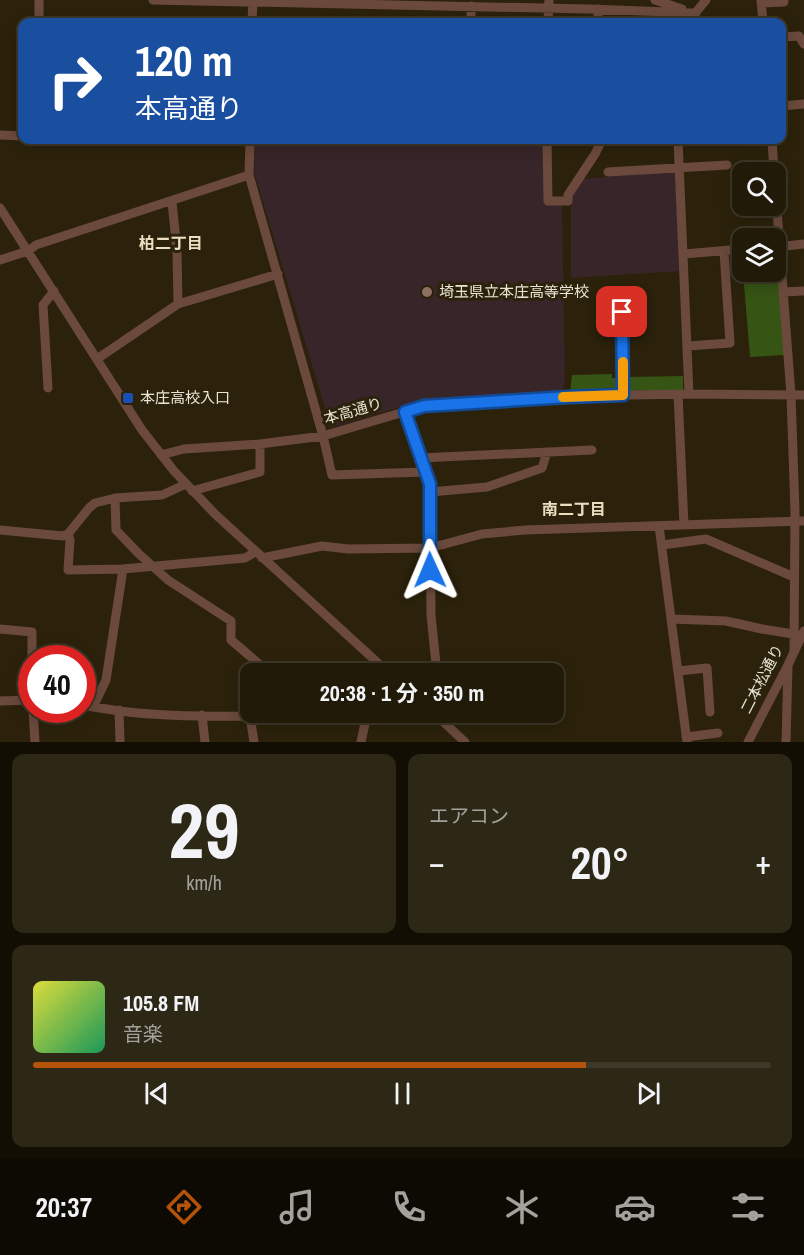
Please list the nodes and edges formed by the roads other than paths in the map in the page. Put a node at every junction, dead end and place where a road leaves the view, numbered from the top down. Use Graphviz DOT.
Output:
graph roads {
  1 [pos="39,0"];
  2 [pos="153,0"];
  3 [pos="621,0"];
  4 [pos="655,0"];
  5 [pos="706,0"];
  6 [pos="253,1"];
  7 [pos="295,2"];
  8 [pos="761,2"];
  9 [pos="784,2"];
  10 [pos="549,4"];
  11 [pos="471,6"];
  12 [pos="598,9"];
  13 [pos="616,10"];
  14 [pos="639,11"];
  15 [pos="696,13"];
  16 [pos="39,18"];
  17 [pos="252,18"];
  18 [pos="471,18"];
  19 [pos="598,18"];
  20 [pos="639,18"];
  21 [pos="692,18"];
  22 [pos="763,18"];
  23 [pos="786,37"];
  24 [pos="804,44"];
  25 [pos="804,104"];
  26 [pos="786,106"];
  27 [pos="0,135"];
  28 [pos="18,136"];
  29 [pos="250,144"];
  30 [pos="547,144"];
  31 [pos="600,144"];
  32 [pos="678,144"];
  33 [pos="771,144"];
  34 [pos="773,162"];
  35 [pos="727,165"];
  36 [pos="679,167"];
  37 [pos="608,172"];
  38 [pos="249,175"];
  39 [pos="172,202"];
  40 [pos="0,208"];
  41 [pos="804,244"];
  42 [pos="786,246"];
  43 [pos="732,250"];
  44 [pos="28,251"];
  45 [pos="723,251"];
  46 [pos="684,254"];
  47 [pos="0,260"];
  48 [pos="278,274"];
  49 [pos="782,282"];
  50 [pos="54,291"];
  51 [pos="804,291"];
  52 [pos="783,292"];
  53 [pos="178,304"];
  54 [pos="622,312"];
  55 [pos="688,346"];
  56 [pos="97,359"];
  57 [pos="48,388"];
  58 [pos="678,394"];
  59 [pos="689,394"];
  60 [pos="623,395"];
  61 [pos="791,395"];
  62 [pos="804,395"];
  63 [pos="405,412"];
  64 [pos="322,436"];
  65 [pos="260,444"];
  66 [pos="592,450"];
  67 [pos="547,452"];
  68 [pos="161,455"];
  69 [pos="420,458"];
  70 [pos="424,472"];
  71 [pos="186,484"];
  72 [pos="192,492"];
  73 [pos="430,492"];
  74 [pos="115,498"];
  75 [pos="804,521"];
  76 [pos="794,523"];
  77 [pos="684,525"];
  78 [pos="659,526"];
  79 [pos="0,530"];
  80 [pos="68,534"];
  81 [pos="662,545"];
  82 [pos="430,548"];
  83 [pos="258,555"];
  84 [pos="151,566"];
  85 [pos="123,568"];
  86 [pos="794,577"];
  87 [pos="671,619"];
  88 [pos="0,629"];
  89 [pos="801,633"];
  90 [pos="32,645"];
  91 [pos="258,663"];
  92 [pos="378,663"];
  93 [pos="436,663"];
  94 [pos="789,665"];
  95 [pos="678,670"];
  96 [pos="96,694"];
  97 [pos="18,700"];
  98 [pos="0,701"];
  99 [pos="96,707"];
  100 [pos="119,710"];
  101 [pos="710,712"];
  102 [pos="202,716"];
  103 [pos="240,716"];
  104 [pos="34,723"];
  105 [pos="251,723"];
  106 [pos="364,723"];
  107 [pos="446,723"];
  108 [pos="718,733"];
  109 [pos="687,739"];
  110 [pos="35,742"];
  111 [pos="120,742"];
  112 [pos="206,742"];
  113 [pos="254,742"];
  114 [pos="361,742"];
  115 [pos="465,742"];
  116 [pos="748,742"];
  117 [pos="786,742"];
  1 -- 16 [label="street"];
  2 -- 6 [label="street"];
  3 -- 13 [label="street"];
  4 -- 15 [label="street"];
  5 -- 15 [label="street"];
  6 -- 7 [label="street"];
  6 -- 17 [label="street"];
  7 -- 11 [label="street"];
  8 -- 9 [label="street"];
  8 -- 22 [label="street"];
  10 -- 11 [label="street"];
  10 -- 12 [label="street"];
  11 -- 18 [label="street"];
  12 -- 13 [label="street"];
  12 -- 19 [label="street"];
  13 -- 14 [label="street"];
  14 -- 15 [label="street"];
  14 -- 20 [label="street"];
  15 -- 21 [label="street"];
  23 -- 24 [label="street"];
  25 -- 26 [label="street"];
  27 -- 28 [label="street"];
  29 -- 38 [label="street"];
  30 -- 31 [label="street"];
  32 -- 36 [label="street"];
  33 -- 34 [label="street"];
  35 -- 36 [label="street"];
  36 -- 37 [label="street"];
  36 -- 46 [label="street"];
  38 -- 39 [label="street"];
  38 -- 48 [label="street"];
  39 -- 44 [label="street"];
  39 -- 53 [label="street"];
  40 -- 44 [label="street"];
  41 -- 42 [label="street"];
  43 -- 45 [label="street"];
  44 -- 47 [label="street"];
  44 -- 50 [label="street"];
  45 -- 46 [label="street"];
  45 -- 55 [label="street"];
  46 -- 55 [label="street"];
  48 -- 53 [label="street"];
  48 -- 64 [label="street"];
  49 -- 52 [label="street"];
  50 -- 56 [label="street"];
  50 -- 57 [label="street"];
  51 -- 52 [label="street"];
  52 -- 61 [label="street"];
  53 -- 56 [label="street"];
  54 -- 60 [label="street"];
  55 -- 59 [label="street"];
  56 -- 68 [label="street"];
  58 -- 59 [label="street, 本高通り"];
  58 -- 60 [label="street, 本高通り"];
  58 -- 77 [label="street"];
  59 -- 61 [label="street, 本高通り"];
  60 -- 63 [label="street, 本高通り"];
  61 -- 62 [label="street, 本高通り"];
  61 -- 76 [label="street"];
  63 -- 64 [label="street, 本高通り"];
  63 -- 69 [label="street"];
  64 -- 65 [label="street, 本高通り"];
  64 -- 70 [label="street"];
  65 -- 68 [label="street, 本高通り"];
  65 -- 72 [label="street"];
  66 -- 67 [label="street"];
  67 -- 69 [label="street"];
  67 -- 73 [label="street"];
  68 -- 71 [label="street"];
  69 -- 70 [label="street"];
  70 -- 73 [label="street"];
  71 -- 72 [label="street"];
  71 -- 74 [label="street"];
  72 -- 83 [label="street"];
  73 -- 82 [label="street"];
  74 -- 80 [label="street"];
  74 -- 84 [label="street"];
  75 -- 76 [label="street"];
  76 -- 77 [label="street"];
  76 -- 86 [label="street"];
  77 -- 78 [label="street"];
  78 -- 81 [label="street"];
  78 -- 82 [label="street"];
  79 -- 80 [label="street"];
  80 -- 85 [label="street"];
  81 -- 86 [label="street"];
  81 -- 87 [label="street"];
  82 -- 83 [label="street"];
  82 -- 93 [label="street"];
  83 -- 84 [label="street"];
  83 -- 92 [label="street"];
  84 -- 85 [label="street"];
  84 -- 91 [label="street"];
  85 -- 96 [label="street"];
  86 -- 89 [label="street"];
  87 -- 89 [label="street"];
  87 -- 95 [label="street"];
  88 -- 90 [label="street"];
  89 -- 94 [label="street, 二本松通り"];
  94 -- 116 [label="street, 二本松通り"];
  94 -- 117 [label="street"];
  95 -- 101 [label="street"];
  95 -- 109 [label="street"];
  97 -- 98 [label="street"];
  99 -- 100 [label="street"];
  100 -- 102 [label="street"];
  100 -- 111 [label="street"];
  102 -- 103 [label="street"];
  102 -- 112 [label="street"];
  104 -- 110 [label="street"];
  105 -- 113 [label="street"];
  106 -- 114 [label="street"];
  107 -- 115 [label="street"];
  108 -- 109 [label="street"];
}
